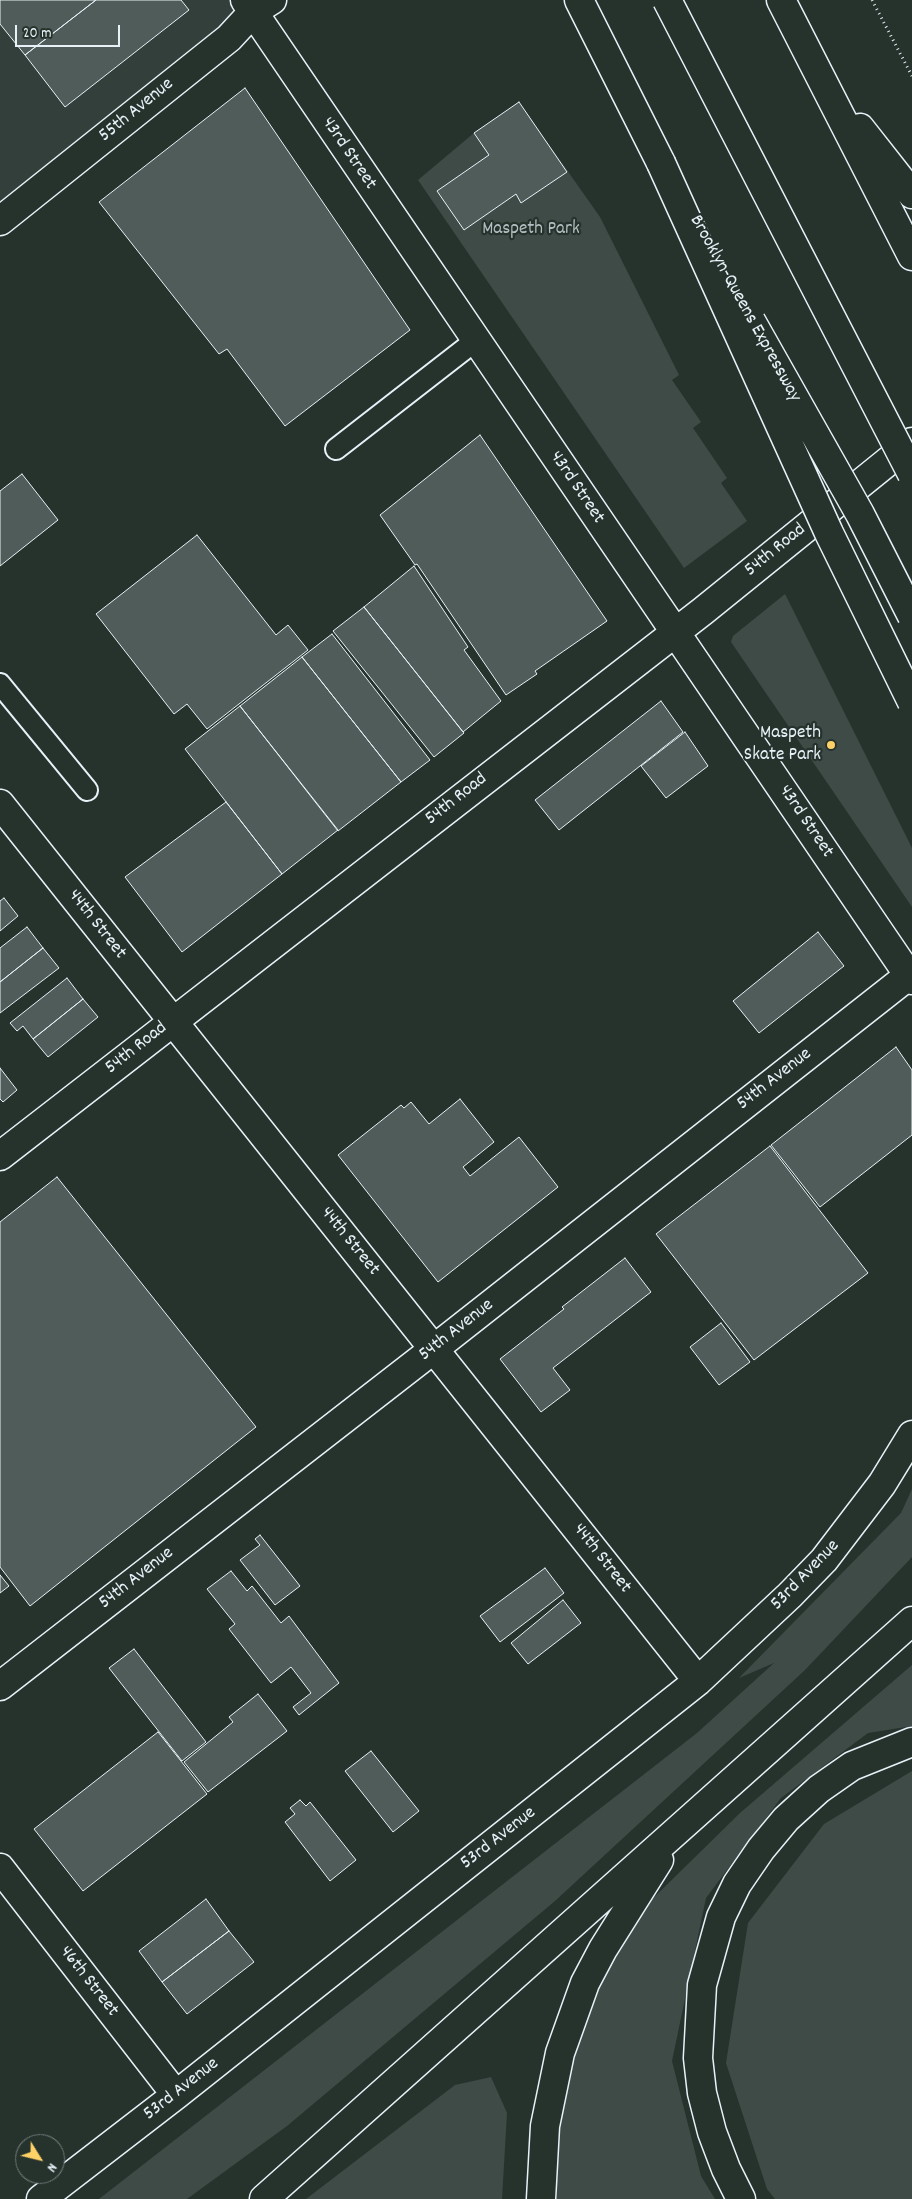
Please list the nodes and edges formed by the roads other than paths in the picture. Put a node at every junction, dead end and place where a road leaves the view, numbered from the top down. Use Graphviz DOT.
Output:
graph roads {
  1 [pos="579,0"];
  2 [pos="667,0"];
  3 [pos="781,0"];
  4 [pos="256,4"];
  5 [pos="820,77"];
  6 [pos="661,163"];
  7 [pos="912,194"];
  8 [pos="0,221"];
  9 [pos="912,256"];
  10 [pos="475,342"];
  11 [pos="912,442"];
  12 [pos="336,449"];
  13 [pos="912,474"];
  14 [pos="912,616"];
  15 [pos="675,632"];
  16 [pos="0,684"];
  17 [pos="912,702"];
  18 [pos="87,790"];
  19 [pos="0,804"];
  20 [pos="911,976"];
  21 [pos="172,1021"];
  22 [pos="0,1156"];
  23 [pos="434,1349"];
  24 [pos="912,1435"];
  25 [pos="912,1621"];
  26 [pos="698,1681"];
  27 [pos="0,1686"];
  28 [pos="912,1742"];
  29 [pos="680,1829"];
  30 [pos="0,1868"];
  31 [pos="176,2095"];
  32 [pos="310,2158"];
  33 [pos="41,2199"];
  34 [pos="248,2199"];
  35 [pos="264,2199"];
  36 [pos="541,2199"];
  37 [pos="741,2199"];
  1 -- 6 [label="main road, Brooklyn-Queens Expressway"];
  2 -- 13 [label="main road, bridge"];
  3 -- 5 [label="main road"];
  4 -- 8 [label="main road, 55th Avenue"];
  4 -- 10 [label="main road, 43rd Street"];
  5 -- 7 [label="main road"];
  5 -- 9 [label="main road"];
  6 -- 14 [label="main road, Brooklyn-Queens Expressway, bridge"];
  6 -- 17 [label="main road, bridge"];
  10 -- 12 [label="lane"];
  10 -- 15 [label="main road, 43rd Street"];
  11 -- 15 [label="main road, 54th Road"];
  15 -- 20 [label="main road, 43rd Street"];
  15 -- 21 [label="main road, 54th Road"];
  16 -- 18 [label="lane"];
  19 -- 21 [label="main road, 44th Street"];
  20 -- 23 [label="main road, 54th Avenue"];
  21 -- 22 [label="main road, 54th Road"];
  21 -- 23 [label="main road, 44th Street"];
  23 -- 26 [label="main road, 44th Street"];
  23 -- 27 [label="main road, 54th Avenue"];
  24 -- 26 [label="main road, 53rd Avenue"];
  25 -- 29 [label="main road"];
  26 -- 31 [label="main road, 53rd Avenue"];
  28 -- 37 [label="main road"];
  29 -- 32 [label="main road"];
  29 -- 36 [label="main road"];
  30 -- 31 [label="main road, 46th Street"];
  31 -- 33 [label="main road, 53rd Avenue"];
  32 -- 34 [label="main road"];
  32 -- 35 [label="main road"];
}
